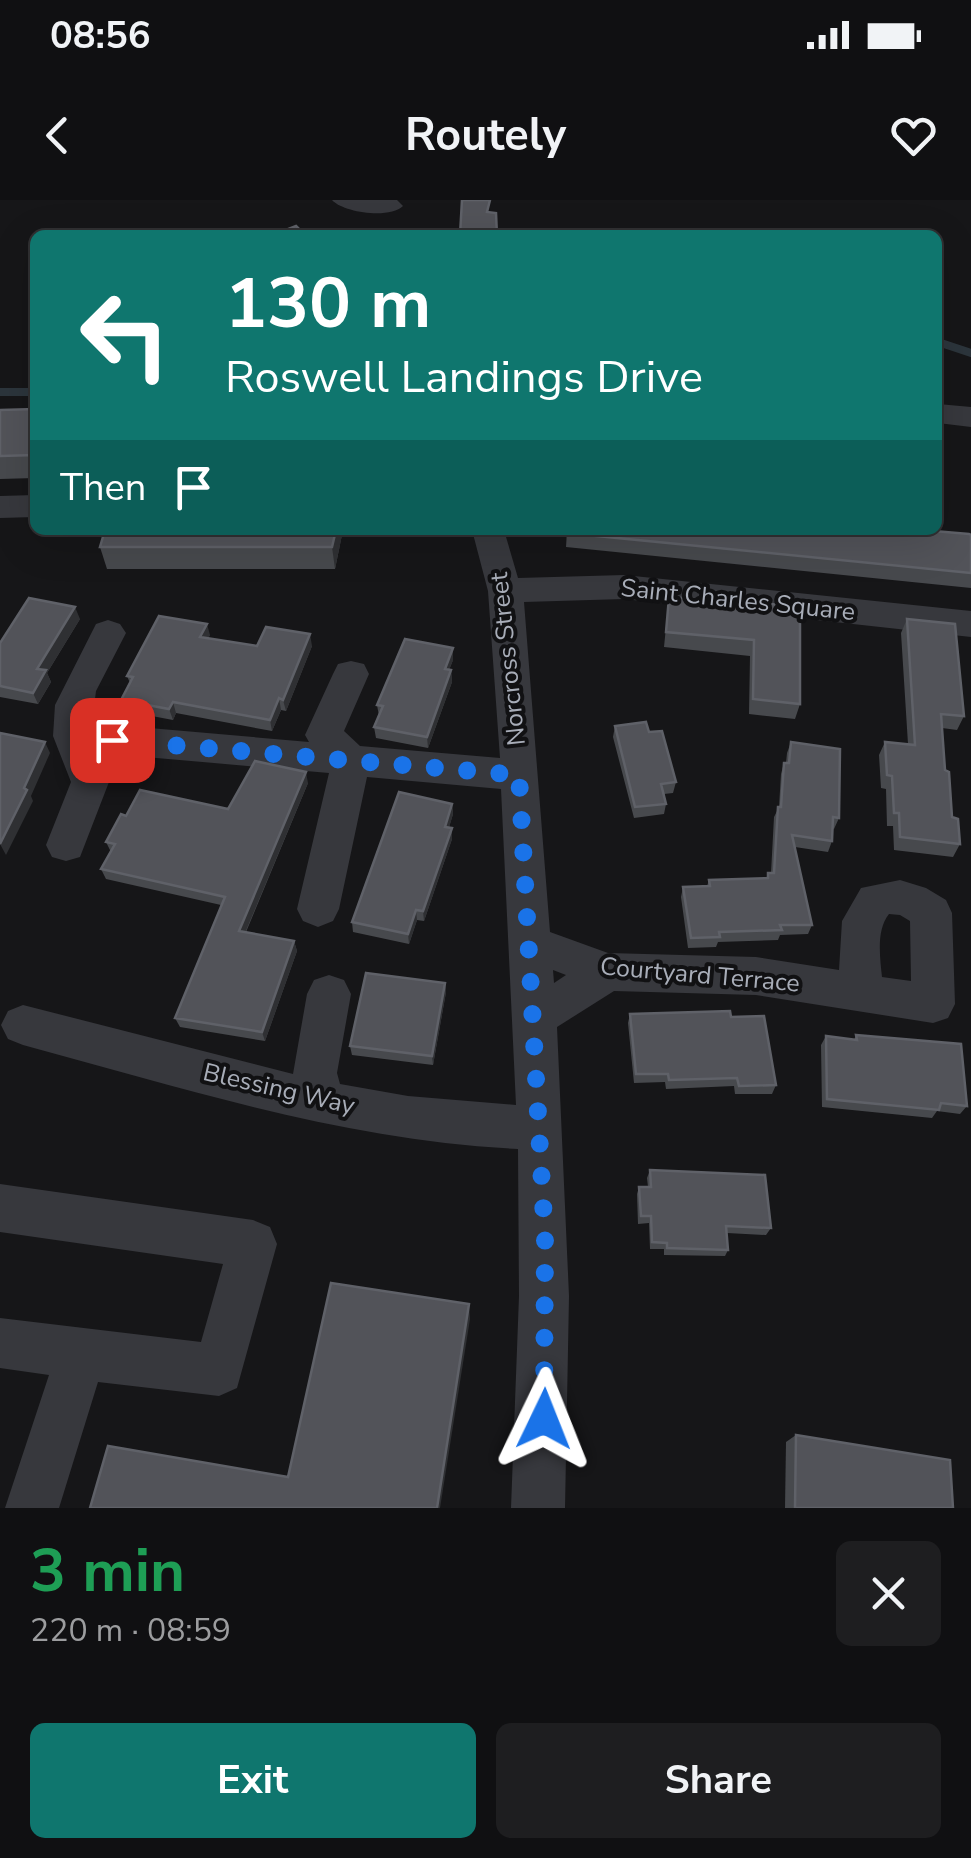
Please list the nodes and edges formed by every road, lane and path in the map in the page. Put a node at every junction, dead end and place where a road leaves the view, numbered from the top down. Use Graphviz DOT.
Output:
graph roads {
  1 [pos="345,200"];
  2 [pos="390,203"];
  3 [pos="389,230"];
  4 [pos="942,414"];
  5 [pos="971,417"];
  6 [pos="30,506"];
  7 [pos="0,507"];
  8 [pos="489,535"];
  9 [pos="506,591"];
  10 [pos="971,624"];
  11 [pos="108,633"];
  12 [pos="350,674"];
  13 [pos="72,736"];
  14 [pos="351,761"];
  15 [pos="519,775"];
  16 [pos="66,844"];
  17 [pos="318,909"];
  18 [pos="529,942"];
  19 [pos="608,972"];
  20 [pos="862,993"];
  21 [pos="328,994"];
  22 [pos="533,1019"];
  23 [pos="23,1025"];
  24 [pos="320,1100"];
  25 [pos="538,1128"];
  26 [pos="0,1208"];
  27 [pos="0,1342"];
  28 [pos="81,1354"];
  29 [pos="32,1508"];
  30 [pos="538,1508"];
  1 -- 2 [label="street"];
  2 -- 3 [label="street"];
  4 -- 5 [label="street"];
  6 -- 7 [label="street"];
  8 -- 9 [label="street, Norcross Street"];
  9 -- 10 [label="street, Saint Charles Square"];
  9 -- 15 [label="street, Norcross Street"];
  11 -- 13 [label="street"];
  12 -- 14 [label="street"];
  13 -- 14 [label="street"];
  13 -- 16 [label="street"];
  14 -- 15 [label="street"];
  14 -- 17 [label="street"];
  15 -- 18 [label="street, Norcross Street"];
  18 -- 19 [label="street, Courtyard Terrace"];
  18 -- 22 [label="street, Norcross Street"];
  19 -- 20 [label="street, Courtyard Terrace"];
  19 -- 22 [label="street"];
  20 -- 20 [label="street, Courtyard Terrace"];
  21 -- 24 [label="street"];
  22 -- 25 [label="street, Norcross Street"];
  23 -- 24 [label="street, Blessing Way"];
  24 -- 25 [label="street, Blessing Way"];
  25 -- 30 [label="street, Norcross Street"];
  26 -- 28 [label="street"];
  27 -- 28 [label="street"];
  28 -- 29 [label="street"];
}
